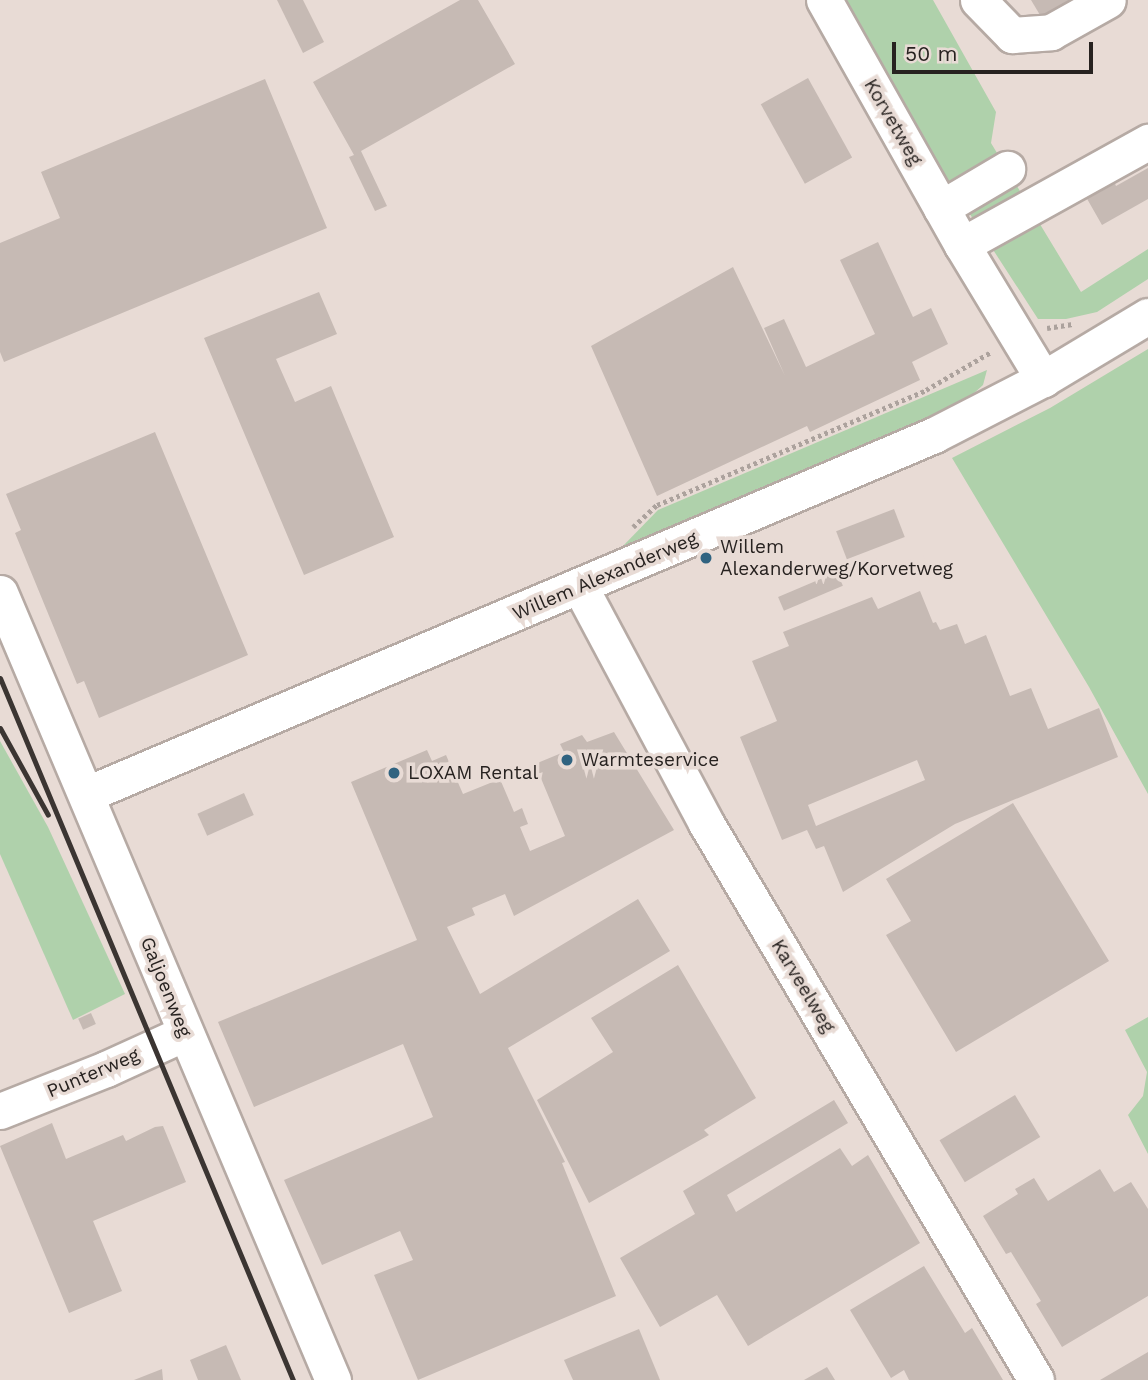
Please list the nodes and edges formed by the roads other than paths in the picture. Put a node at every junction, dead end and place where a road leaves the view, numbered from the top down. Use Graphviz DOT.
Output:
graph roads {
  1 [pos="824,0"];
  2 [pos="978,0"];
  3 [pos="1108,0"];
  4 [pos="1148,142"];
  5 [pos="1007,169"];
  6 [pos="941,208"];
  7 [pos="961,245"];
  8 [pos="1148,316"];
  9 [pos="1043,379"];
  10 [pos="580,587"];
  11 [pos="0,593"];
  12 [pos="87,794"];
  13 [pos="185,1033"];
  14 [pos="0,1111"];
  15 [pos="333,1380"];
  16 [pos="1037,1380"];
  1 -- 6 [label="street, Korvetweg"];
  2 -- 3 [label="street"];
  4 -- 7 [label="street"];
  5 -- 6 [label="street"];
  6 -- 7 [label="street, Korvetweg"];
  7 -- 9 [label="street, Korvetweg"];
  8 -- 9 [label="street, Willem Alexanderweg"];
  9 -- 10 [label="street, Willem Alexanderweg"];
  10 -- 12 [label="street, Willem Alexanderweg"];
  10 -- 16 [label="street, Karveelweg"];
  11 -- 12 [label="street, Galjoenweg"];
  12 -- 13 [label="street, Galjoenweg"];
  13 -- 14 [label="street, Punterweg"];
  13 -- 15 [label="street, Galjoenweg"];
}
